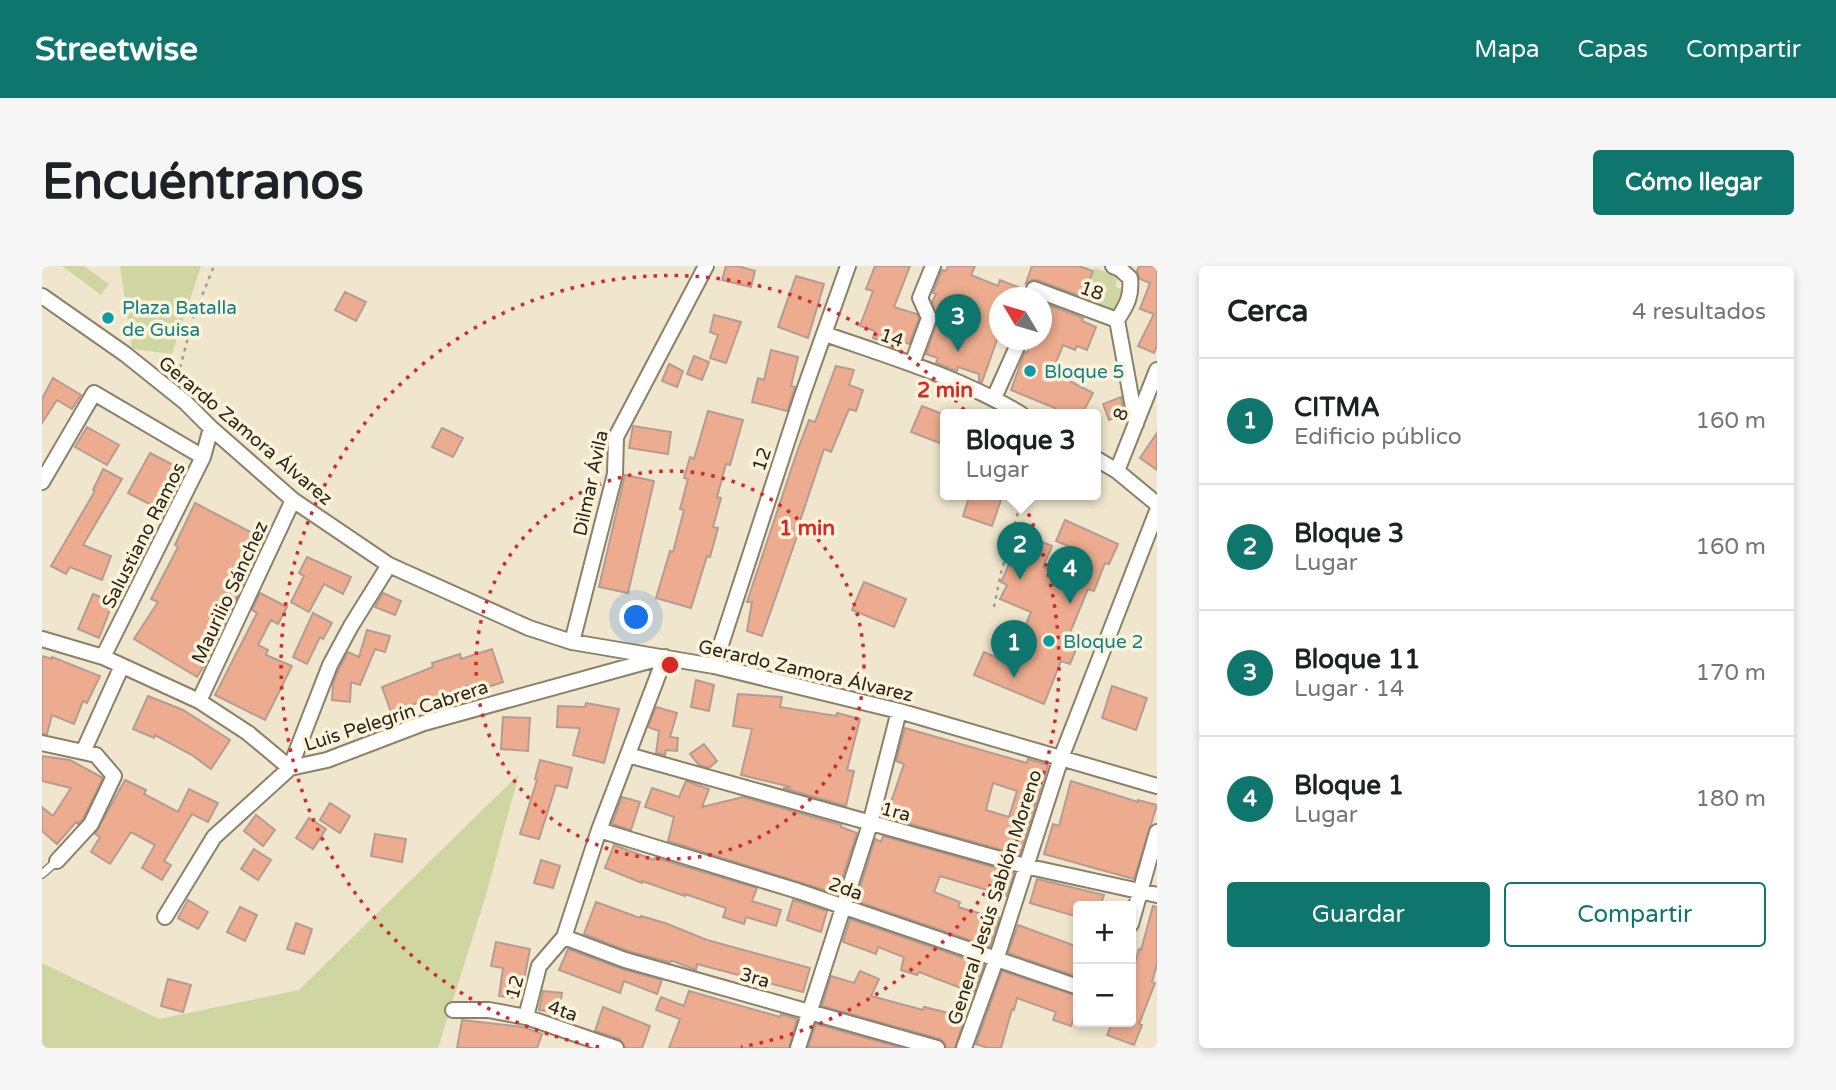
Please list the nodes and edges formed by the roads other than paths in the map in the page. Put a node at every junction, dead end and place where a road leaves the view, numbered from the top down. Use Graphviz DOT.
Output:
graph roads {
  1 [pos="706,266"];
  2 [pos="848,266"];
  3 [pos="933,266"];
  4 [pos="1114,266"];
  5 [pos="42,296"];
  6 [pos="1052,296"];
  7 [pos="1117,320"];
  8 [pos="825,334"];
  9 [pos="1016,350"];
  10 [pos="912,364"];
  11 [pos="1157,370"];
  12 [pos="995,398"];
  13 [pos="1013,409"];
  14 [pos="1136,424"];
  15 [pos="211,428"];
  16 [pos="203,457"];
  17 [pos="1101,462"];
  18 [pos="1116,471"];
  19 [pos="42,482"];
  20 [pos="293,500"];
  21 [pos="1157,504"];
  22 [pos="1157,511"];
  23 [pos="389,565"];
  24 [pos="42,639"];
  25 [pos="572,642"];
  26 [pos="103,657"];
  27 [pos="665,657"];
  28 [pos="714,666"];
  29 [pos="121,667"];
  30 [pos="199,701"];
  31 [pos="899,711"];
  32 [pos="42,743"];
  33 [pos="83,752"];
  34 [pos="628,755"];
  35 [pos="1061,758"];
  36 [pos="290,768"];
  37 [pos="1157,786"];
  38 [pos="870,824"];
  39 [pos="599,830"];
  40 [pos="1157,832"];
  41 [pos="57,861"];
  42 [pos="1026,866"];
  43 [pos="42,874"];
  44 [pos="1140,891"];
  45 [pos="1157,895"];
  46 [pos="1136,906"];
  47 [pos="843,908"];
  48 [pos="166,917"];
  49 [pos="565,937"];
  50 [pos="996,960"];
  51 [pos="1073,985"];
  52 [pos="453,1010"];
  53 [pos="808,1013"];
  54 [pos="526,1017"];
  55 [pos="616,1048"];
  56 [pos="798,1048"];
  57 [pos="937,1048"];
  58 [pos="964,1048"];
  1 -- 25 [label="street, Dilmar Ávila"];
  2 -- 8 [label="street, 12"];
  3 -- 10 [label="street"];
  4 -- 7 [label="street"];
  5 -- 15 [label="street, Gerardo Zamora Álvarez"];
  6 -- 7 [label="street, 18"];
  7 -- 14 [label="street, 18"];
  8 -- 10 [label="street, 14"];
  8 -- 28 [label="street, 12"];
  9 -- 12 [label="street"];
  10 -- 12 [label="street, 14"];
  11 -- 14 [label="street, 8"];
  12 -- 13 [label="street, 14"];
  14 -- 18 [label="street, 8"];
  15 -- 16 [label="street, Salustiano Ramos"];
  15 -- 20 [label="street, Gerardo Zamora Álvarez"];
  16 -- 19 [label="street"];
  16 -- 26 [label="street, Salustiano Ramos"];
  17 -- 18 [label="street"];
  18 -- 21 [label="street"];
  20 -- 23 [label="street, Gerardo Zamora Álvarez"];
  20 -- 30 [label="street, Maurilio Sánchez"];
  22 -- 35 [label="street, General Jesús Sablón Moreno"];
  23 -- 25 [label="street, Gerardo Zamora Álvarez"];
  23 -- 36 [label="street"];
  24 -- 26 [label="street, Luis Pelegrín Cabrera"];
  25 -- 27 [label="street, Gerardo Zamora Álvarez"];
  26 -- 29 [label="street, Luis Pelegrín Cabrera"];
  27 -- 28 [label="street, Gerardo Zamora Álvarez"];
  27 -- 34 [label="street, 12"];
  27 -- 36 [label="street, Luis Pelegrín Cabrera"];
  28 -- 31 [label="street, Gerardo Zamora Álvarez"];
  29 -- 30 [label="street, Luis Pelegrín Cabrera"];
  29 -- 33 [label="street"];
  30 -- 36 [label="street, Luis Pelegrín Cabrera"];
  31 -- 35 [label="street, Gerardo Zamora Álvarez"];
  31 -- 38 [label="street"];
  32 -- 33 [label="street"];
  33 -- 41 [label="street"];
  34 -- 38 [label="street, 1ra"];
  34 -- 39 [label="street, 12"];
  35 -- 37 [label="street, Gerardo Zamora Álvarez"];
  35 -- 42 [label="street, General Jesús Sablón Moreno"];
  36 -- 48 [label="street"];
  38 -- 42 [label="street, 1ra"];
  38 -- 47 [label="street"];
  39 -- 47 [label="street, 2da"];
  39 -- 49 [label="street, 12"];
  40 -- 44 [label="street"];
  41 -- 43 [label="lane"];
  42 -- 44 [label="street, 1ra"];
  42 -- 50 [label="street, General Jesús Sablón Moreno"];
  44 -- 45 [label="street, 1ra"];
  44 -- 46 [label="street"];
  47 -- 50 [label="street, 2da"];
  47 -- 53 [label="street"];
  49 -- 53 [label="street, 3ra"];
  49 -- 54 [label="street, 12"];
  50 -- 51 [label="street, 2da"];
  50 -- 58 [label="street, General Jesús Sablón Moreno"];
  52 -- 54 [label="street, 4ta"];
  53 -- 56 [label="street"];
  53 -- 57 [label="street, 3ra"];
  54 -- 55 [label="street, 4ta"];
}
